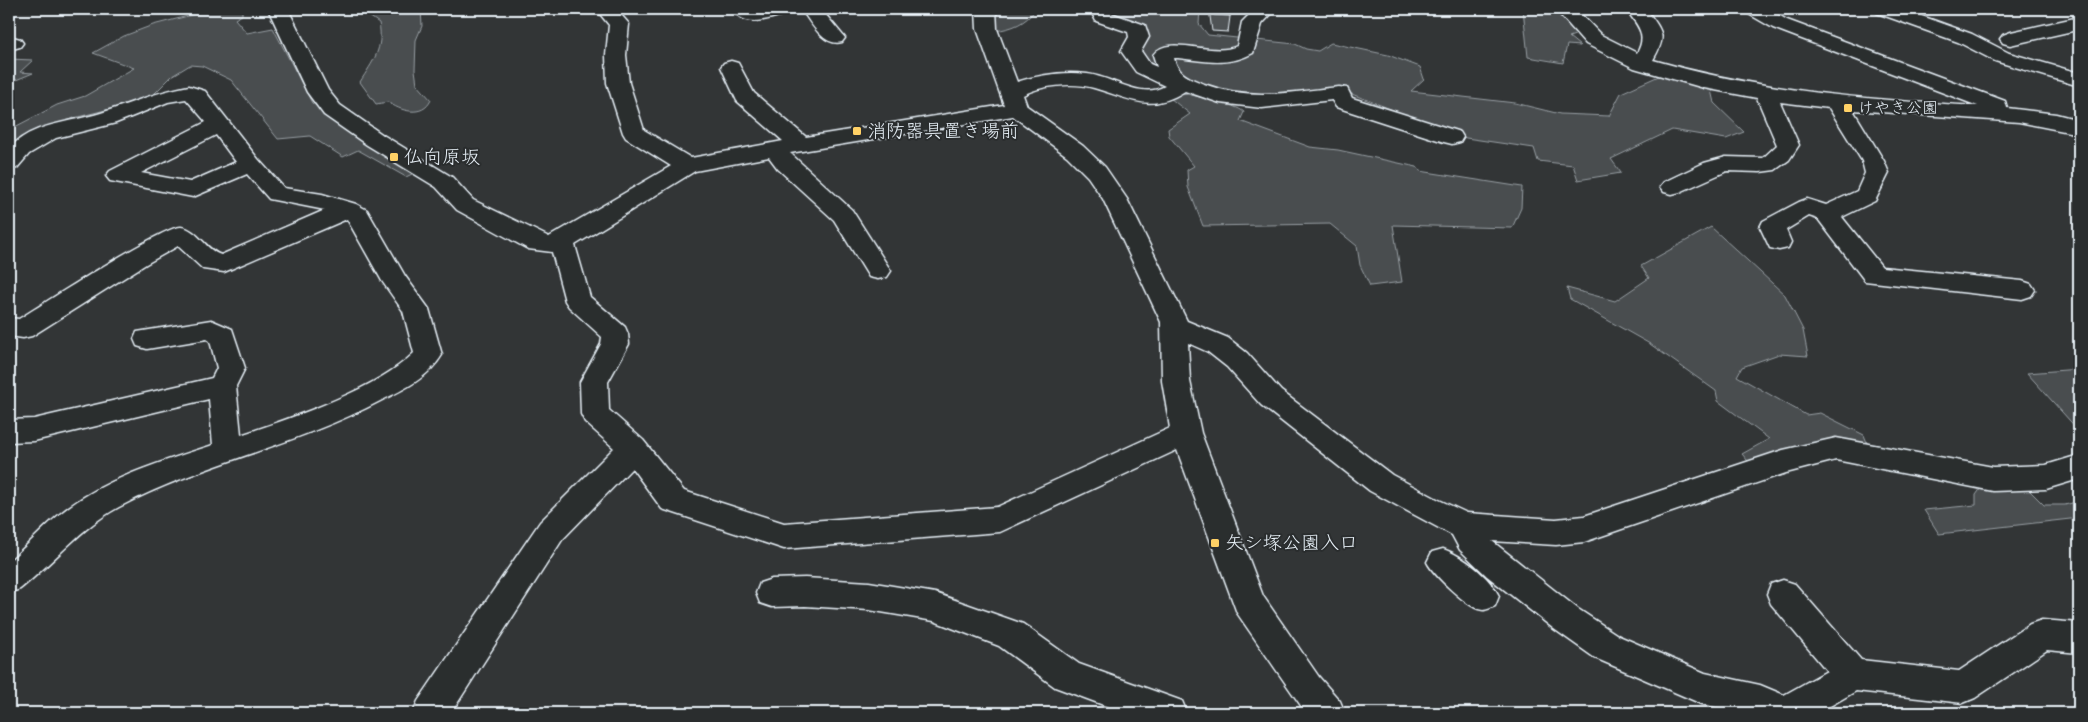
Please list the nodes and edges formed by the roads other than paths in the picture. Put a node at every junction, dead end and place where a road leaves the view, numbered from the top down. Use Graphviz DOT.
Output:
graph roads {
  1 [pos="278,9"];
  2 [pos="606,9"];
  3 [pos="742,9"];
  4 [pos="782,9"];
  5 [pos="811,9"];
  6 [pos="986,9"];
  7 [pos="1100,9"];
  8 [pos="1266,9"];
  9 [pos="1565,9"];
  10 [pos="1636,9"];
  11 [pos="1754,9"];
  12 [pos="1884,9"];
  13 [pos="1921,14"];
  14 [pos="2079,23"];
  15 [pos="835,38"];
  16 [pos="2010,39"];
  17 [pos="1641,64"];
  18 [pos="731,66"];
  19 [pos="2079,80"];
  20 [pos="1181,85"];
  21 [pos="1765,92"];
  22 [pos="1014,101"];
  23 [pos="1836,101"];
  24 [pos="2020,115"];
  25 [pos="219,124"];
  26 [pos="2079,127"];
  27 [pos="1452,137"];
  28 [pos="802,146"];
  29 [pos="776,150"];
  30 [pos="9,163"];
  31 [pos="250,164"];
  32 [pos="687,166"];
  33 [pos="1672,187"];
  34 [pos="348,209"];
  35 [pos="1827,214"];
  36 [pos="562,242"];
  37 [pos="1779,242"];
  38 [pos="878,271"];
  39 [pos="2022,290"];
  40 [pos="1174,326"];
  41 [pos="9,327"];
  42 [pos="146,339"];
  43 [pos="222,386"];
  44 [pos="9,431"];
  45 [pos="1186,433"];
  46 [pos="633,448"];
  47 [pos="228,452"];
  48 [pos="2079,467"];
  49 [pos="1463,526"];
  50 [pos="1490,558"];
  51 [pos="9,579"];
  52 [pos="1463,579"];
  53 [pos="772,593"];
  54 [pos="1783,594"];
  55 [pos="2079,638"];
  56 [pos="1852,675"];
  57 [pos="431,713"];
  58 [pos="1169,713"];
  59 [pos="1327,713"];
  60 [pos="1784,713"];
  1 -- 36 [label="street"];
  2 -- 32 [label="street"];
  3 -- 4 [label="street"];
  5 -- 15 [label="street"];
  6 -- 22 [label="street"];
  7 -- 20 [label="street"];
  8 -- 20 [label="street"];
  9 -- 17 [label="street"];
  10 -- 17 [label="street"];
  11 -- 24 [label="street"];
  12 -- 13 [label="street"];
  13 -- 19 [label="street"];
  14 -- 16 [label="street"];
  17 -- 21 [label="street"];
  18 -- 28 [label="street"];
  20 -- 22 [label="street"];
  20 -- 27 [label="street"];
  21 -- 23 [label="street"];
  21 -- 33 [label="street"];
  22 -- 28 [label="street"];
  22 -- 40 [label="street"];
  23 -- 24 [label="street"];
  23 -- 35 [label="street"];
  24 -- 26 [label="street"];
  25 -- 30 [label="street"];
  25 -- 31 [label="street"];
  25 -- 31 [label="street"];
  28 -- 29 [label="street"];
  29 -- 32 [label="street"];
  29 -- 38 [label="street"];
  31 -- 34 [label="street"];
  32 -- 36 [label="street"];
  34 -- 41 [label="street"];
  34 -- 47 [label="street"];
  35 -- 37 [label="street"];
  35 -- 39 [label="street"];
  36 -- 46 [label="street"];
  40 -- 45 [label="street"];
  40 -- 49 [label="street"];
  42 -- 43 [label="street"];
  43 -- 44 [label="street"];
  43 -- 47 [label="street"];
  45 -- 46 [label="street"];
  45 -- 59 [label="street"];
  46 -- 57 [label="street"];
  47 -- 51 [label="street"];
  48 -- 49 [label="street"];
  49 -- 50 [label="street"];
  50 -- 52 [label="street"];
  50 -- 60 [label="street"];
  53 -- 58 [label="street"];
  54 -- 56 [label="street"];
  55 -- 56 [label="street"];
  56 -- 60 [label="street"];
}
